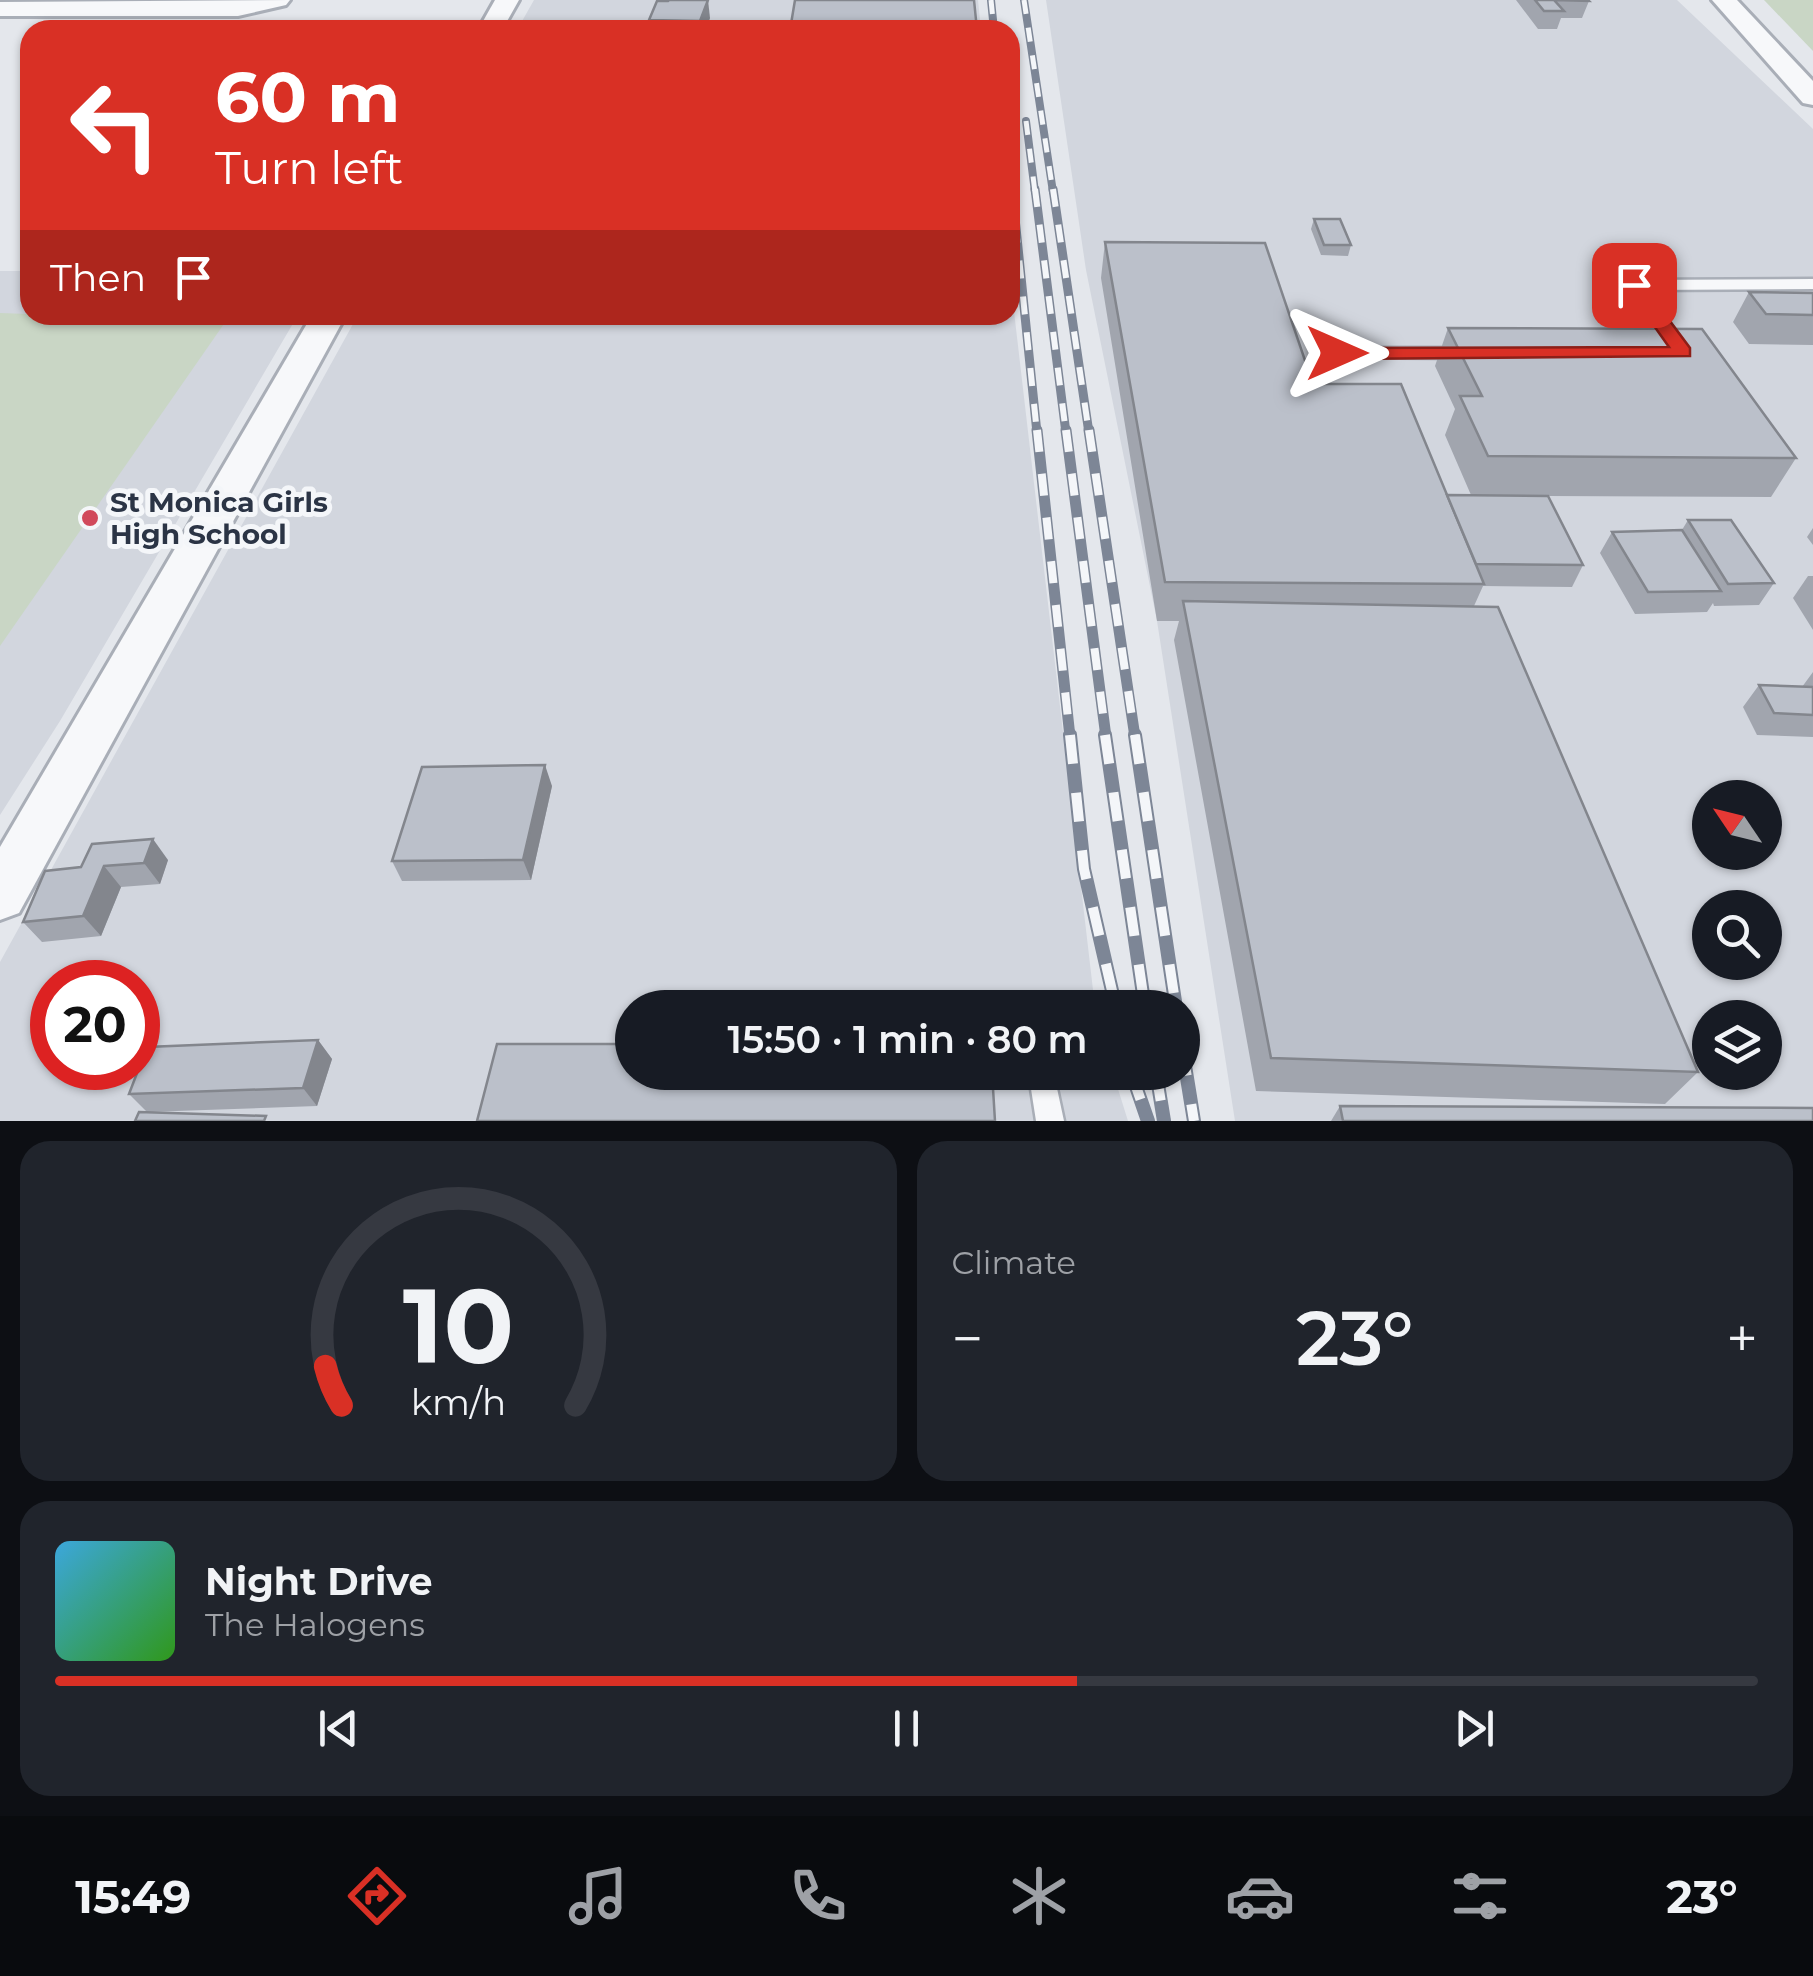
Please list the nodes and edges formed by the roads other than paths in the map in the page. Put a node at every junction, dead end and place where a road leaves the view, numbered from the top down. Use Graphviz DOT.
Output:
graph roads {
  1 [pos="278,0"];
  2 [pos="1724,0"];
  3 [pos="0,9"];
  4 [pos="1813,97"];
  5 [pos="1813,284"];
  6 [pos="323,325"];
  7 [pos="1664,352"];
  8 [pos="1337,353"];
  9 [pos="1491,353"];
  10 [pos="0,896"];
  11 [pos="1044,1090"];
  12 [pos="1050,1121"];
  1 -- 3 [label="street"];
  2 -- 4 [label="street"];
  5 -- 7 [label="lane"];
  6 -- 10 [label="street"];
  8 -- 9 [label="lane"];
  11 -- 12 [label="lane"];
}
